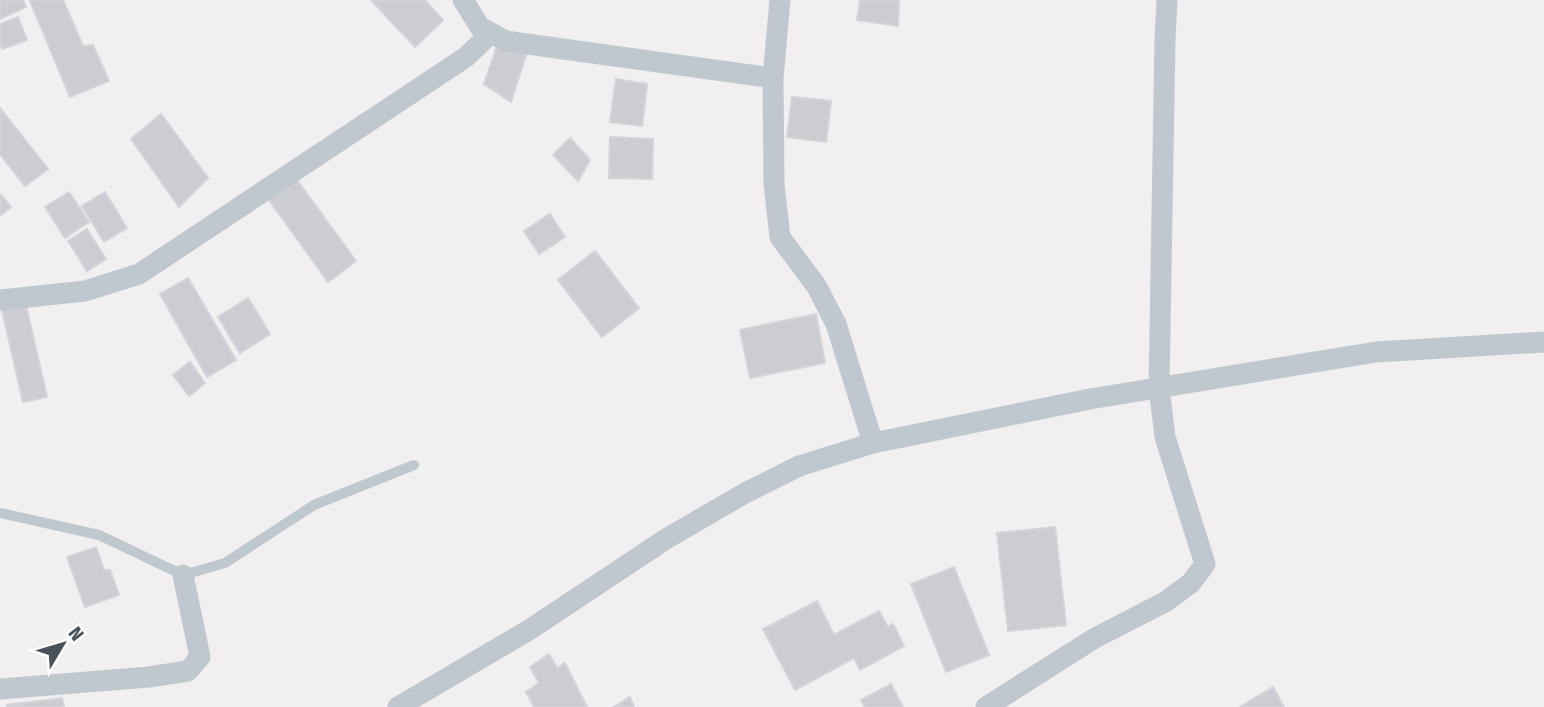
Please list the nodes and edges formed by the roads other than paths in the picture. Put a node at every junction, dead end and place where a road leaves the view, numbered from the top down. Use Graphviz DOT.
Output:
graph roads {
  1 [pos="463,0"];
  2 [pos="780,0"];
  3 [pos="1167,0"];
  4 [pos="491,33"];
  5 [pos="773,78"];
  6 [pos="0,300"];
  7 [pos="1544,342"];
  8 [pos="1158,387"];
  9 [pos="873,443"];
  10 [pos="414,465"];
  11 [pos="0,513"];
  12 [pos="183,575"];
  13 [pos="0,689"];
  14 [pos="398,707"];
  15 [pos="986,707"];
  1 -- 4 [label="street"];
  2 -- 5 [label="street"];
  3 -- 8 [label="street"];
  4 -- 5 [label="street"];
  4 -- 6 [label="street"];
  5 -- 9 [label="street"];
  7 -- 8 [label="street"];
  8 -- 9 [label="street"];
  8 -- 15 [label="street"];
  9 -- 14 [label="street"];
  10 -- 12 [label="lane"];
  11 -- 12 [label="lane"];
  12 -- 13 [label="street"];
}
